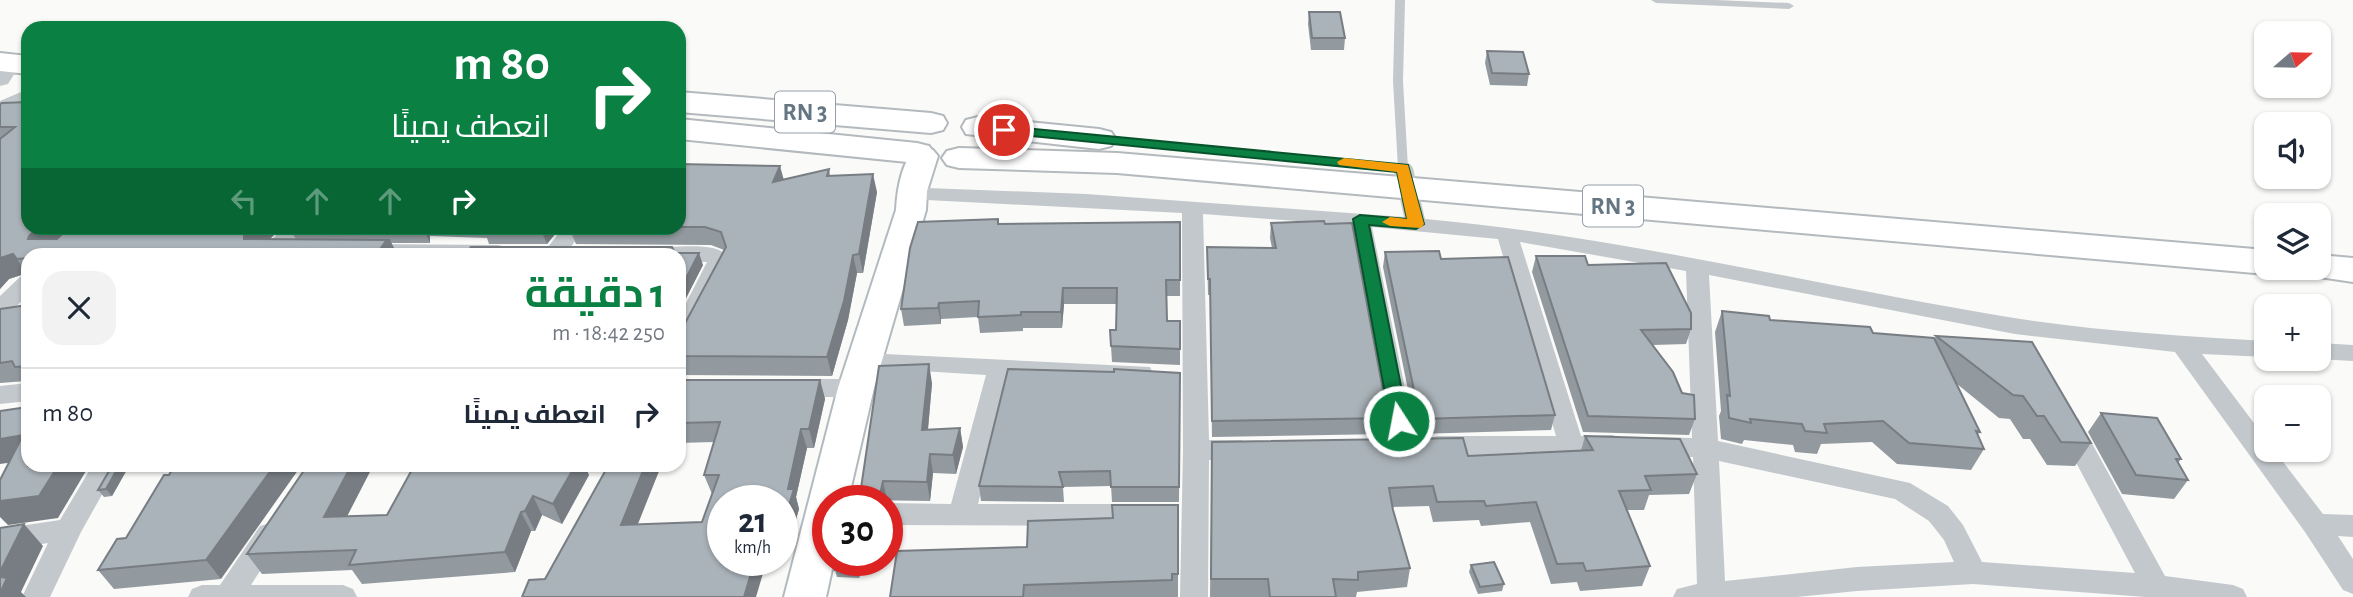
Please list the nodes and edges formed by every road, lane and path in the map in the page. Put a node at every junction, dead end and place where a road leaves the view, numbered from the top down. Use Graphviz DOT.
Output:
graph roads {
  1 [pos="1399,0"];
  2 [pos="1656,0"];
  3 [pos="1789,6"];
  4 [pos="21,100"];
  5 [pos="686,103"];
  6 [pos="0,111"];
  7 [pos="931,123"];
  8 [pos="978,127"];
  9 [pos="686,130"];
  10 [pos="937,157"];
  11 [pos="1405,178"];
  12 [pos="919,202"];
  13 [pos="1192,207"];
  14 [pos="1360,219"];
  15 [pos="1416,224"];
  16 [pos="1507,233"];
  17 [pos="288,235"];
  18 [pos="2254,237"];
  19 [pos="2331,244"];
  20 [pos="2353,246"];
  21 [pos="276,248"];
  22 [pos="686,255"];
  23 [pos="2254,261"];
  24 [pos="1697,264"];
  25 [pos="2331,268"];
  26 [pos="2353,270"];
  27 [pos="21,289"];
  28 [pos="0,309"];
  29 [pos="21,314"];
  30 [pos="0,315"];
  31 [pos="686,326"];
  32 [pos="2015,326"];
  33 [pos="2182,345"];
  34 [pos="2254,348"];
  35 [pos="2028,350"];
  36 [pos="2331,352"];
  37 [pos="2353,353"];
  38 [pos="1000,366"];
  39 [pos="860,374"];
  40 [pos="1195,377"];
  41 [pos="774,388"];
  42 [pos="21,393"];
  43 [pos="0,396"];
  44 [pos="2060,409"];
  45 [pos="1571,444"];
  46 [pos="1376,447"];
  47 [pos="1404,447"];
  48 [pos="1704,448"];
  49 [pos="1265,449"];
  50 [pos="1196,450"];
  51 [pos="102,472"];
  52 [pos="833,485"];
  53 [pos="287,509"];
  54 [pos="903,514"];
  55 [pos="962,514"];
  56 [pos="1195,516"];
  57 [pos="2315,524"];
  58 [pos="2353,526"];
  59 [pos="69,529"];
  60 [pos="0,540"];
  61 [pos="812,572"];
  62 [pos="1973,573"];
  63 [pos="2353,582"];
  64 [pos="2156,586"];
  65 [pos="215,596"];
  66 [pos="36,597"];
  67 [pos="342,597"];
  68 [pos="806,597"];
  69 [pos="1194,597"];
  70 [pos="1703,597"];
  71 [pos="2232,597"];
  1 -- 11 [label="lane"];
  2 -- 3 [label="lane"];
  4 -- 6 [label="street"];
  5 -- 7 [label="highway, RN 3"];
  7 -- 8 [label="highway"];
  7 -- 10 [label="highway"];
  8 -- 10 [label="highway"];
  8 -- 11 [label="highway, RN 3"];
  9 -- 10 [label="highway, RN 3"];
  10 -- 11 [label="highway, RN 3"];
  10 -- 12 [label="main road"];
  11 -- 15 [label="street"];
  11 -- 18 [label="highway, RN 3"];
  11 -- 23 [label="highway, RN 3"];
  12 -- 13 [label="street"];
  12 -- 39 [label="main road"];
  13 -- 14 [label="street"];
  13 -- 40 [label="street"];
  14 -- 15 [label="street"];
  14 -- 47 [label="street"];
  15 -- 16 [label="street"];
  16 -- 24 [label="street"];
  16 -- 45 [label="street"];
  17 -- 21 [label="street"];
  19 -- 20 [label="highway"];
  22 -- 31 [label="street"];
  24 -- 32 [label="street"];
  24 -- 48 [label="street"];
  25 -- 26 [label="highway"];
  27 -- 28 [label="street"];
  29 -- 30 [label="street"];
  32 -- 33 [label="street"];
  32 -- 35 [label="street"];
  33 -- 34 [label="street"];
  33 -- 57 [label="street"];
  36 -- 37 [label="street"];
  38 -- 39 [label="street"];
  38 -- 40 [label="street"];
  38 -- 55 [label="street"];
  39 -- 41 [label="street"];
  39 -- 52 [label="main road"];
  40 -- 50 [label="street"];
  42 -- 43 [label="street"];
  44 -- 64 [label="street"];
  45 -- 47 [label="street"];
  45 -- 48 [label="street"];
  46 -- 47 [label="street"];
  48 -- 62 [label="street"];
  48 -- 70 [label="street"];
  49 -- 50 [label="street"];
  50 -- 56 [label="street"];
  51 -- 59 [label="street"];
  53 -- 65 [label="street"];
  54 -- 55 [label="street"];
  55 -- 56 [label="street"];
  56 -- 69 [label="street"];
  57 -- 58 [label="street"];
  57 -- 63 [label="street"];
  59 -- 60 [label="street"];
  59 -- 66 [label="street"];
  61 -- 68 [label="main road"];
  62 -- 64 [label="street"];
  62 -- 70 [label="street"];
  64 -- 71 [label="street"];
  65 -- 67 [label="street"];
}
